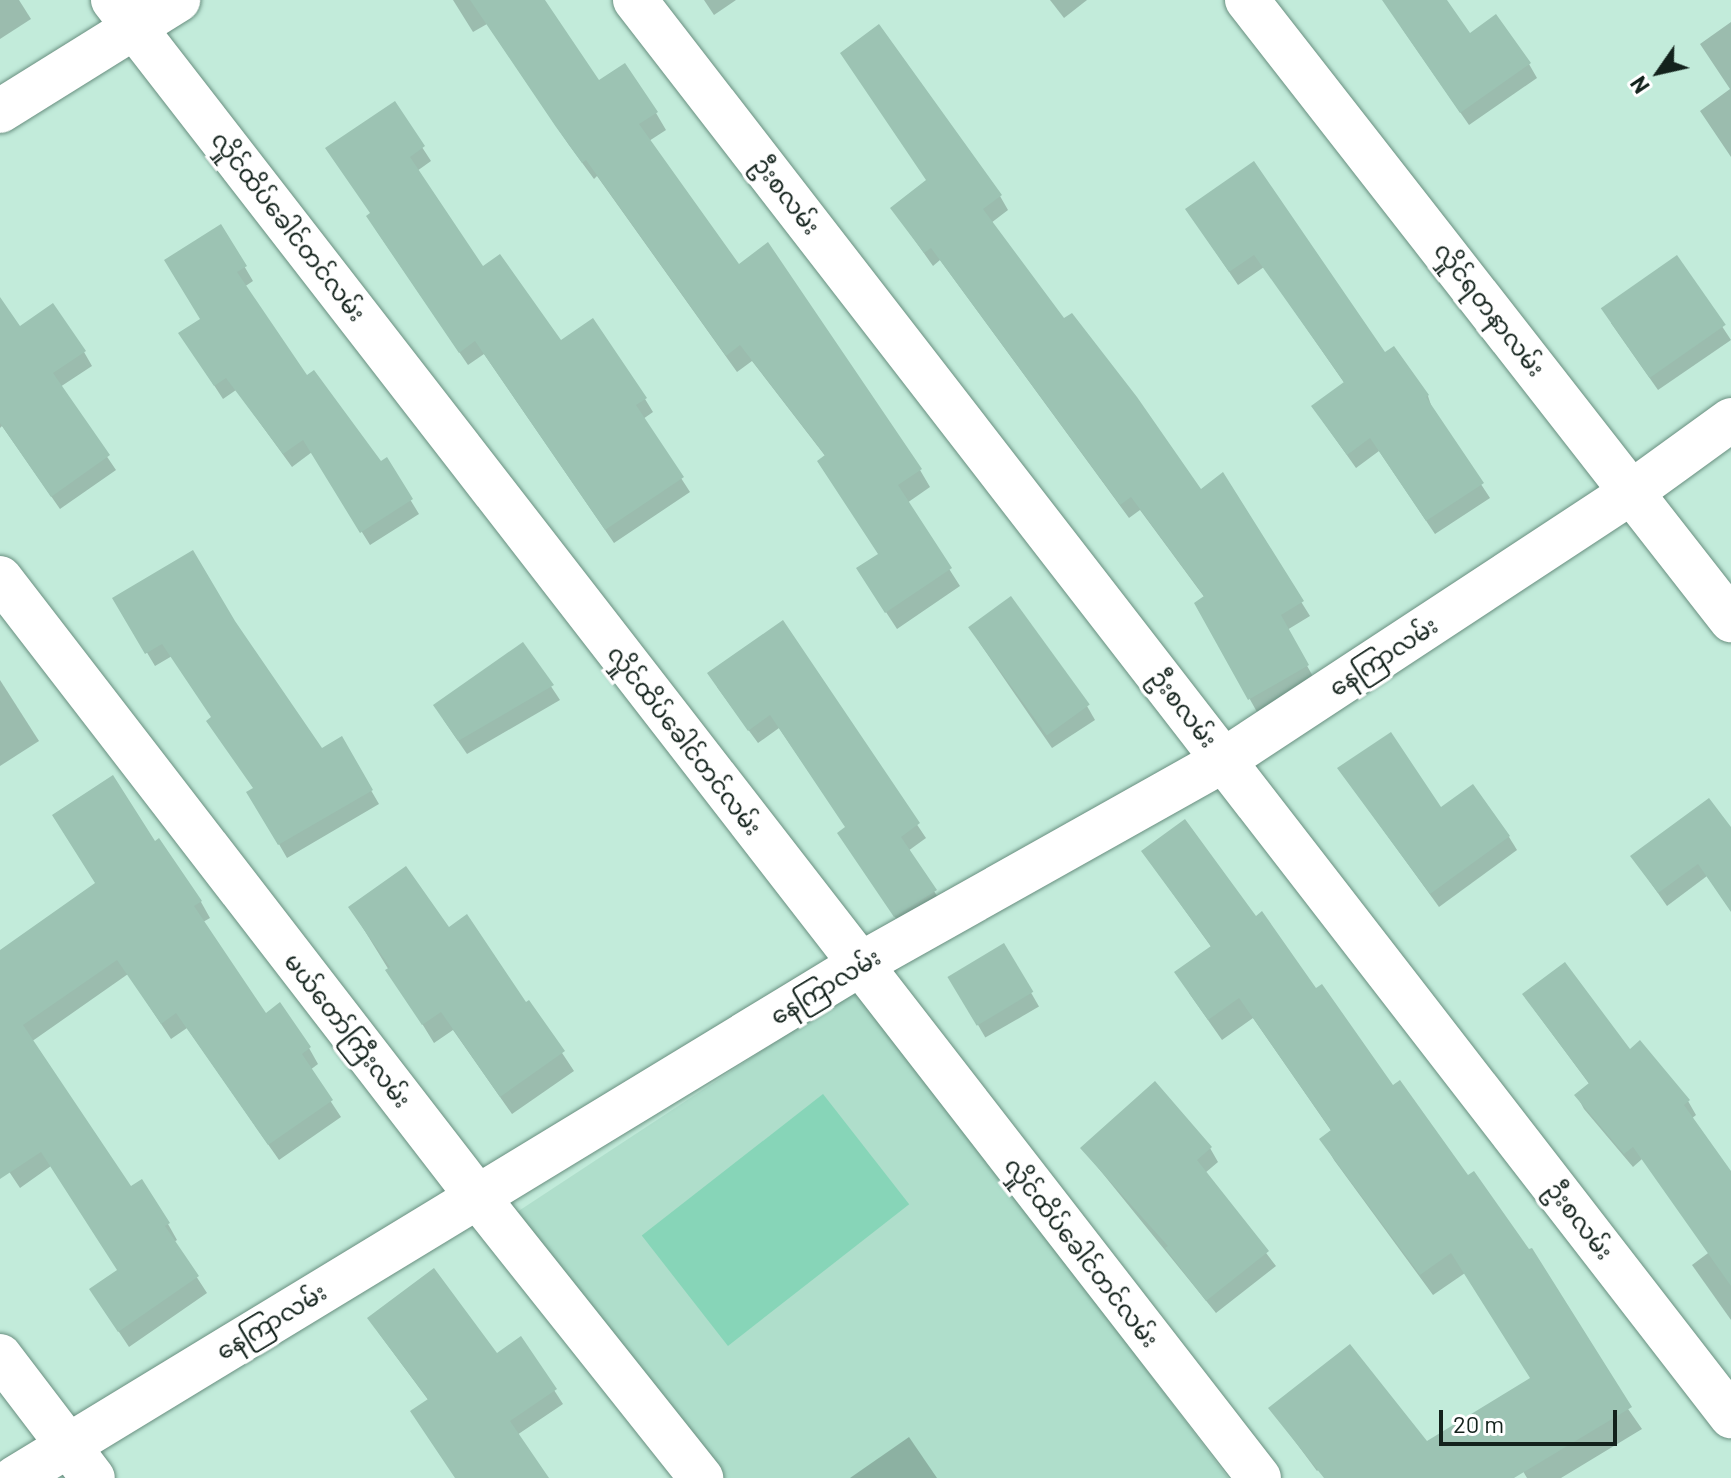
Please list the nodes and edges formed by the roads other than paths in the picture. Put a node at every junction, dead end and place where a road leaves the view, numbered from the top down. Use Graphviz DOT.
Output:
graph roads {
  1 [pos="178,0"];
  2 [pos="635,0"];
  3 [pos="1247,0"];
  4 [pos="125,14"];
  5 [pos="0,111"];
  6 [pos="1731,420"];
  7 [pos="1633,491"];
  8 [pos="0,578"];
  9 [pos="1731,620"];
  10 [pos="1224,760"];
  11 [pos="859,965"];
  12 [pos="476,1195"];
  13 [pos="0,1356"];
  14 [pos="1731,1416"];
  15 [pos="80,1462"];
  16 [pos="15,1478"];
  17 [pos="701,1478"];
  18 [pos="1259,1478"];
  1 -- 4 [label="street"];
  2 -- 10 [label="street, ဦးစလမ်း"];
  3 -- 7 [label="street, လှိုင်ရတနာလမ်း"];
  4 -- 5 [label="street"];
  4 -- 11 [label="street, လှိုင်ထိပ်ခေါင်တင်လမ်း"];
  6 -- 7 [label="street, နေကြာလမ်း"];
  7 -- 9 [label="street, လှိုင်ရတနာလမ်း"];
  7 -- 10 [label="street, နေကြာလမ်း"];
  8 -- 12 [label="street, မယ်တော်ကြီးလမ်း"];
  10 -- 11 [label="street, နေကြာလမ်း"];
  10 -- 14 [label="street, ဦးစလမ်း"];
  11 -- 12 [label="street, နေကြာလမ်း"];
  11 -- 18 [label="street, လှိုင်ထိပ်ခေါင်တင်လမ်း"];
  12 -- 15 [label="street, နေကြာလမ်း"];
  12 -- 17 [label="street, မယ်တော်ကြီးလမ်း"];
  13 -- 15 [label="street"];
  15 -- 16 [label="street, နေကြာလမ်း"];
}
